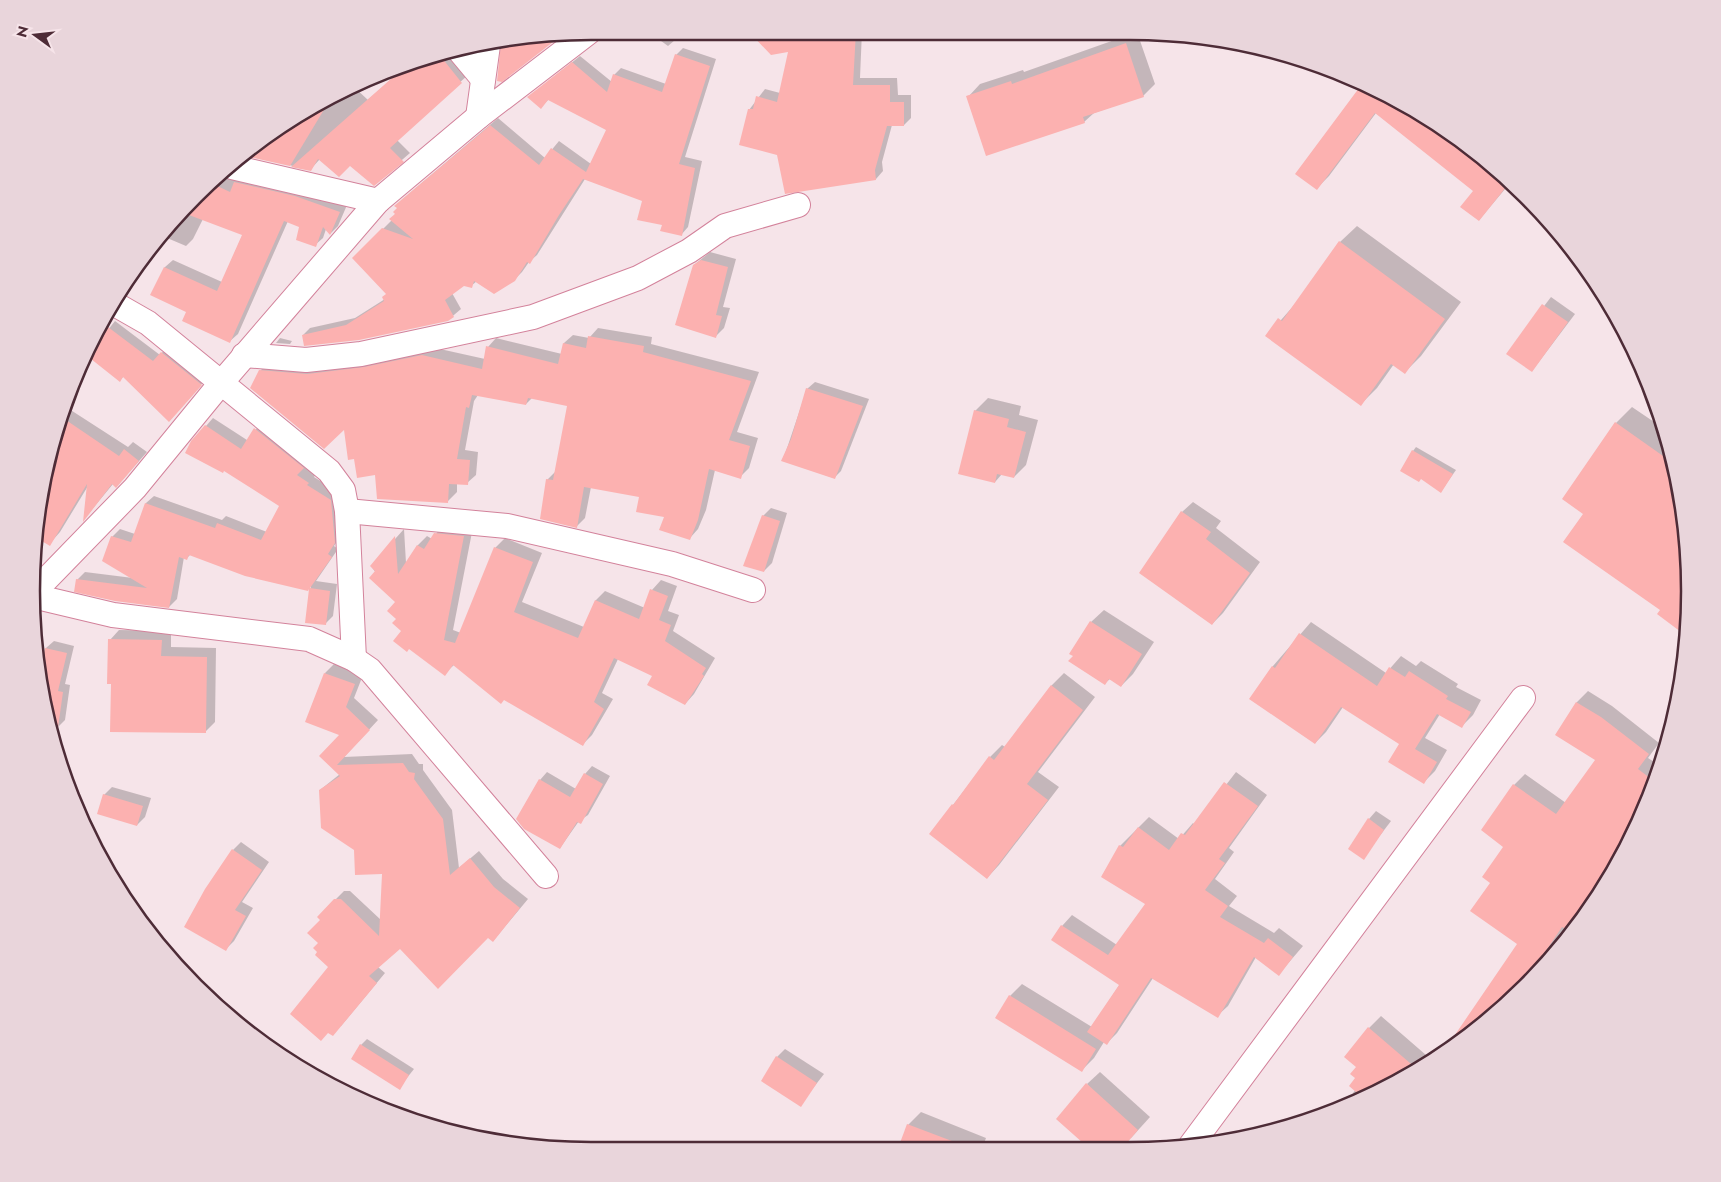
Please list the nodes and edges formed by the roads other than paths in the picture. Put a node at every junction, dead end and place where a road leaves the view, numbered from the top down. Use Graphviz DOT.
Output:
graph roads {
  1 [pos="578,40"];
  2 [pos="487,50"];
  3 [pos="463,56"];
  4 [pos="483,79"];
  5 [pos="478,117"];
  6 [pos="238,168"];
  7 [pos="378,201"];
  8 [pos="798,205"];
  9 [pos="119,307"];
  10 [pos="244,355"];
  11 [pos="221,383"];
  12 [pos="347,511"];
  13 [pos="40,588"];
  14 [pos="753,590"];
  15 [pos="40,596"];
  16 [pos="354,659"];
  17 [pos="1524,698"];
  18 [pos="546,876"];
  19 [pos="1197,1138"];
  1 -- 5 [label="street"];
  2 -- 4 [label="street"];
  3 -- 4 [label="street"];
  4 -- 5 [label="street"];
  5 -- 7 [label="street"];
  6 -- 7 [label="street"];
  7 -- 10 [label="street"];
  8 -- 10 [label="street"];
  9 -- 11 [label="street"];
  10 -- 11 [label="street"];
  11 -- 12 [label="street"];
  11 -- 13 [label="street"];
  12 -- 14 [label="street"];
  12 -- 16 [label="street"];
  15 -- 16 [label="street"];
  16 -- 18 [label="street"];
  17 -- 19 [label="street"];
}
